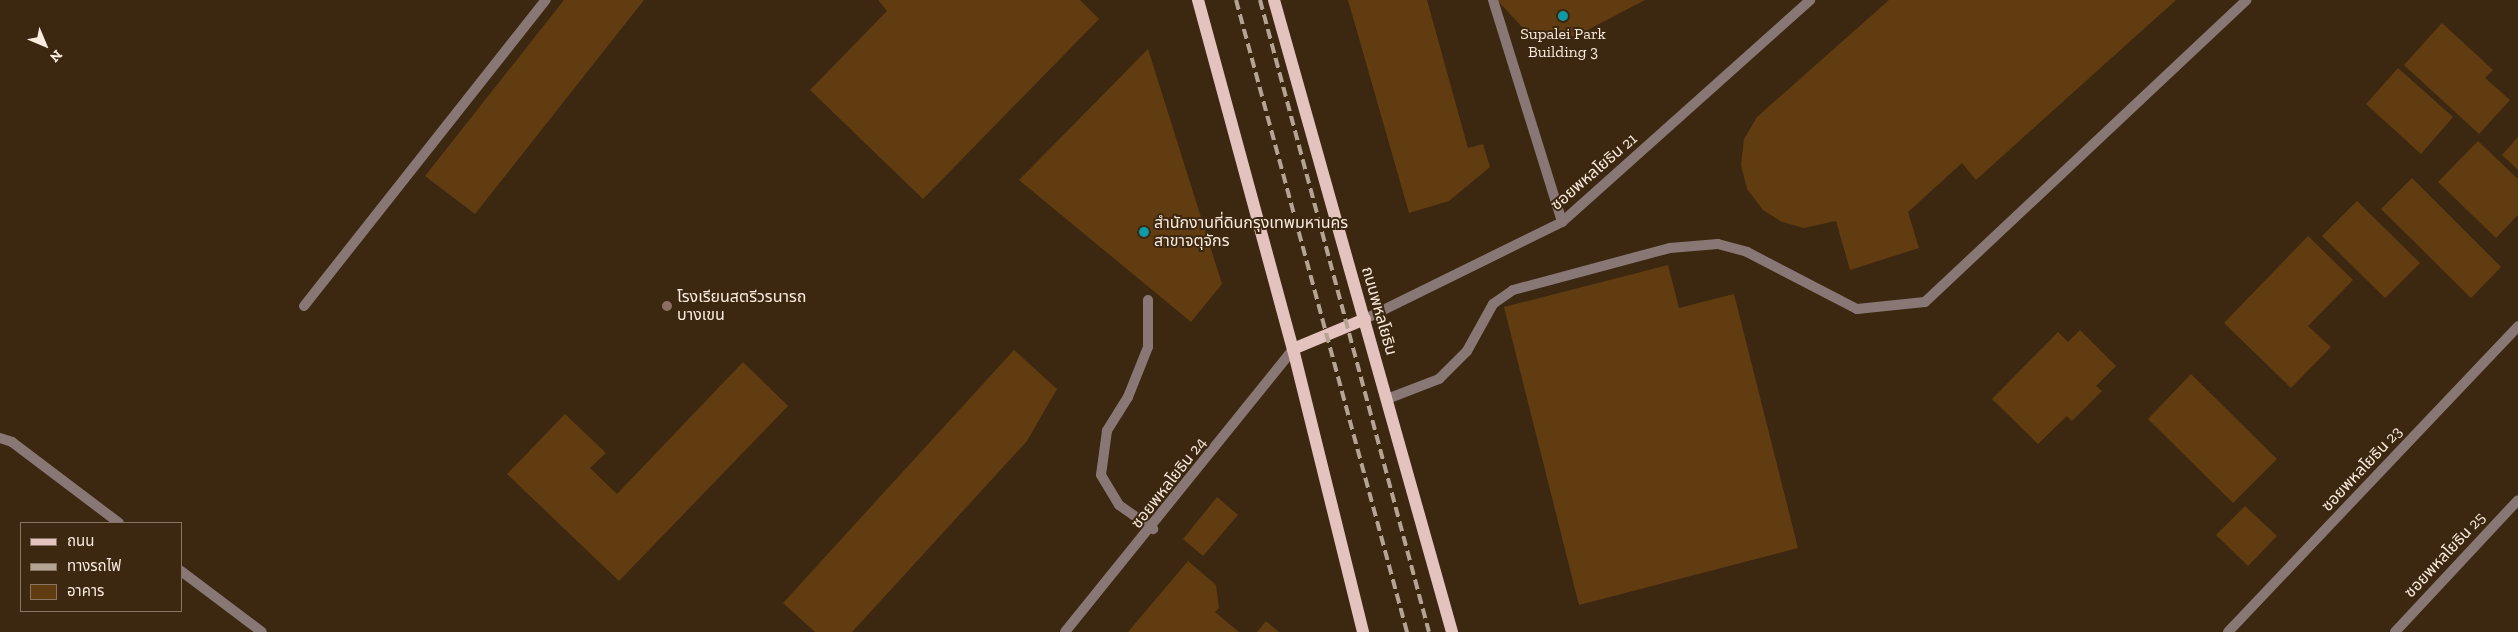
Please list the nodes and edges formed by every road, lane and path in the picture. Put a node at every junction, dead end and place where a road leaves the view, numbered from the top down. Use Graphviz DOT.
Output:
graph roads {
  1 [pos="546,0"];
  2 [pos="1198,0"];
  3 [pos="1274,0"];
  4 [pos="1494,0"];
  5 [pos="1810,0"];
  6 [pos="2247,0"];
  7 [pos="1562,222"];
  8 [pos="1148,300"];
  9 [pos="304,306"];
  10 [pos="1365,319"];
  11 [pos="2518,326"];
  12 [pos="1293,349"];
  13 [pos="1387,399"];
  14 [pos="0,438"];
  15 [pos="2518,500"];
  16 [pos="118,522"];
  17 [pos="1153,528"];
  18 [pos="182,572"];
  19 [pos="262,632"];
  20 [pos="1066,632"];
  21 [pos="1363,632"];
  22 [pos="1452,632"];
  23 [pos="2228,632"];
  24 [pos="2395,632"];
  1 -- 9 [label="street"];
  2 -- 12 [label="main road"];
  3 -- 10 [label="main road, ถนนพหลโยธิน"];
  4 -- 7 [label="street"];
  5 -- 7 [label="street, ซอยพหลโยธิน 21"];
  6 -- 13 [label="street"];
  7 -- 10 [label="street, ซอยพหลโยธิน 21"];
  8 -- 17 [label="street"];
  10 -- 12 [label="main road"];
  10 -- 13 [label="main road, ถนนพหลโยธิน"];
  11 -- 23 [label="street, ซอยพหลโยธิน 23"];
  12 -- 17 [label="street, ซอยพหลโยธิน 24"];
  12 -- 21 [label="main road"];
  13 -- 22 [label="main road, ถนนพหลโยธิน"];
  14 -- 16 [label="street"];
  15 -- 24 [label="street, ซอยพหลโยธิน 25"];
  17 -- 20 [label="street, ซอยพหลโยธิน 24"];
  18 -- 19 [label="street"];
}
